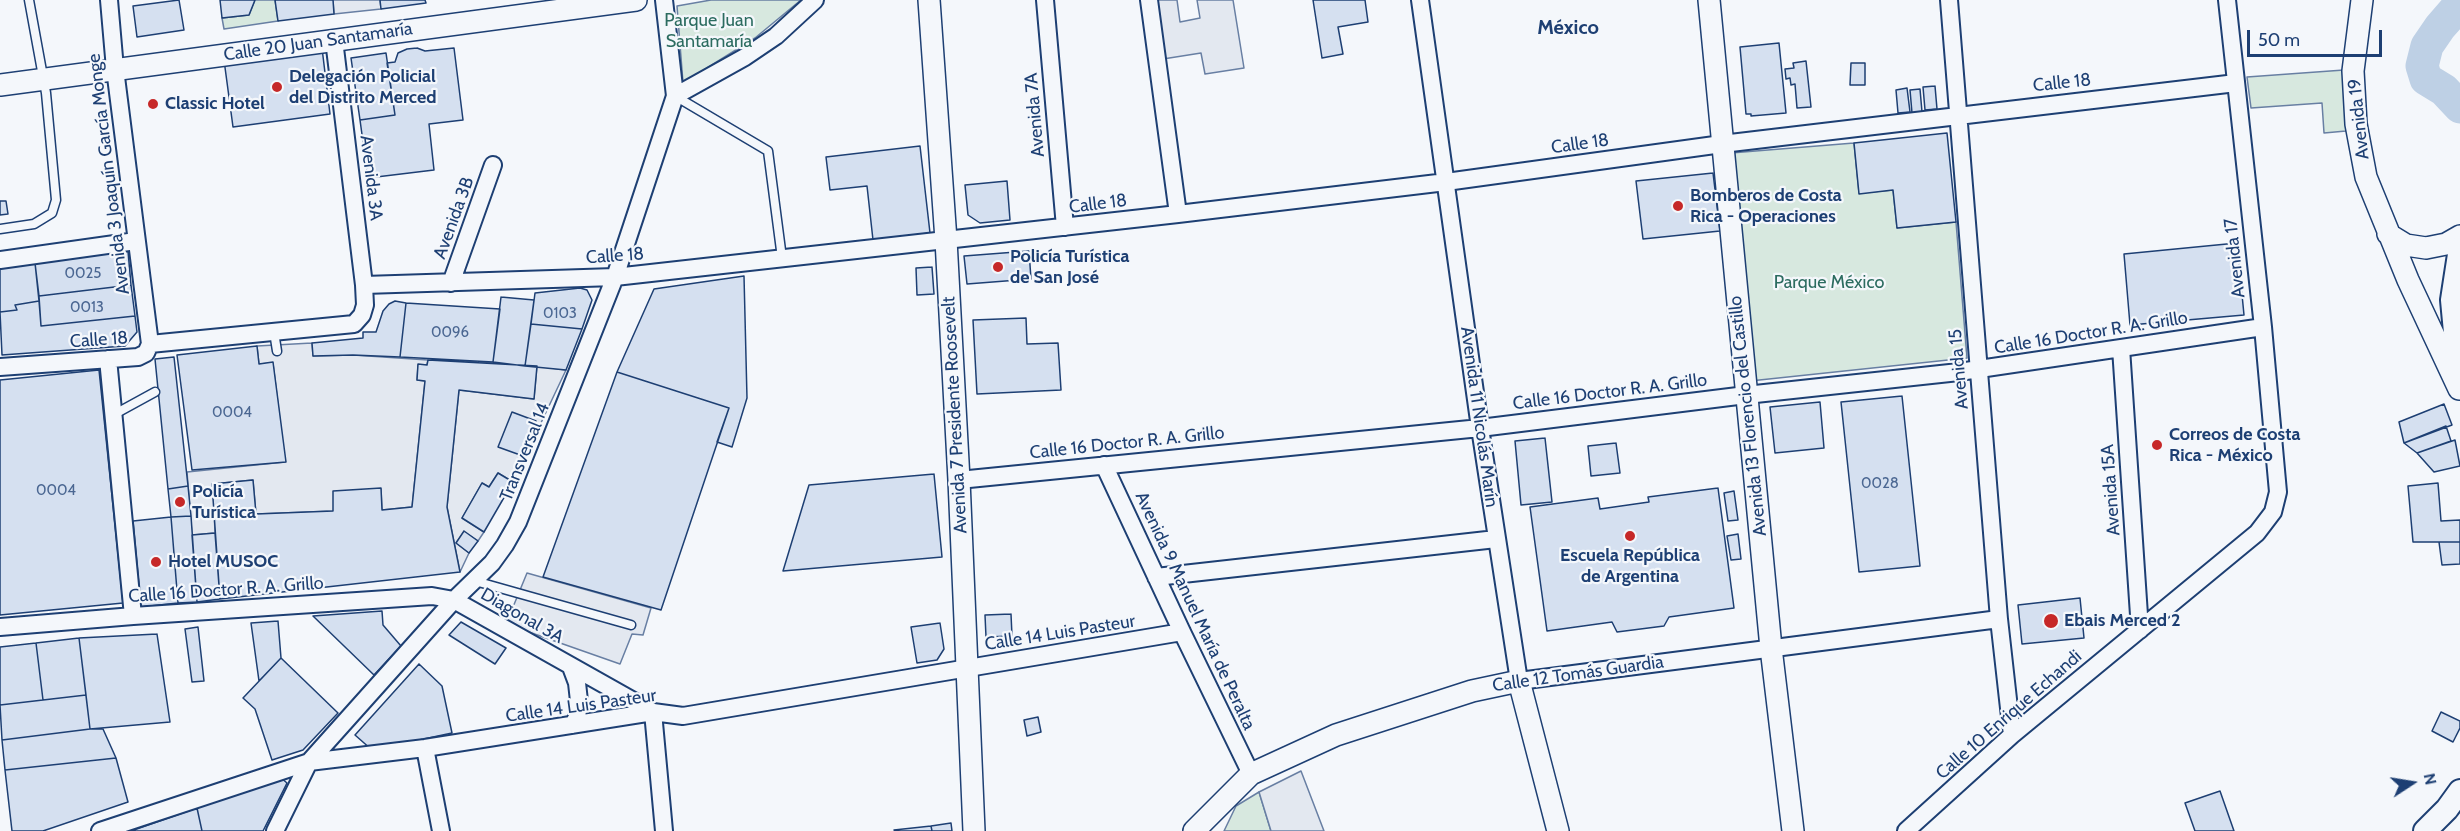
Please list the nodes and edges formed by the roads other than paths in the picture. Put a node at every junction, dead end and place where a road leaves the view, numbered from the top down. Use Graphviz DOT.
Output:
graph roads {
  1 [pos="29,0"];
  2 [pos="109,0"];
  3 [pos="636,0"];
  4 [pos="664,0"];
  5 [pos="815,0"];
  6 [pos="929,0"];
  7 [pos="1045,0"];
  8 [pos="1149,0"];
  9 [pos="1420,0"];
  10 [pos="1709,0"];
  11 [pos="1949,0"];
  12 [pos="2226,0"];
  13 [pos="2362,0"];
  14 [pos="595,3"];
  15 [pos="334,40"];
  16 [pos="115,69"];
  17 [pos="44,79"];
  18 [pos="2236,83"];
  19 [pos="0,84"];
  20 [pos="675,96"];
  21 [pos="1957,115"];
  22 [pos="1722,144"];
  23 [pos="493,165"];
  24 [pos="1446,182"];
  25 [pos="1178,214"];
  26 [pos="1065,227"];
  27 [pos="0,229"];
  28 [pos="2388,234"];
  29 [pos="2460,236"];
  30 [pos="946,240"];
  31 [pos="136,241"];
  32 [pos="2460,248"];
  33 [pos="782,258"];
  34 [pos="0,260"];
  35 [pos="615,277"];
  36 [pos="451,283"];
  37 [pos="364,285"];
  38 [pos="2263,327"];
  39 [pos="274,332"];
  40 [pos="150,344"];
  41 [pos="2121,348"];
  42 [pos="277,351"];
  43 [pos="108,359"];
  44 [pos="0,367"];
  45 [pos="1979,370"];
  46 [pos="2460,386"];
  47 [pos="2460,391"];
  48 [pos="155,392"];
  49 [pos="1746,395"];
  50 [pos="113,415"];
  51 [pos="1480,428"];
  52 [pos="1104,465"];
  53 [pos="959,480"];
  54 [pos="2273,512"];
  55 [pos="1496,539"];
  56 [pos="1156,578"];
  57 [pos="474,580"];
  58 [pos="454,600"];
  59 [pos="133,616"];
  60 [pos="1999,619"];
  61 [pos="631,625"];
  62 [pos="0,627"];
  63 [pos="2140,630"];
  64 [pos="1182,632"];
  65 [pos="1771,648"];
  66 [pos="571,667"];
  67 [pos="966,668"];
  68 [pos="1518,681"];
  69 [pos="653,712"];
  70 [pos="572,725"];
  71 [pos="2012,735"];
  72 [pos="425,748"];
  73 [pos="309,762"];
  74 [pos="1251,774"];
  75 [pos="2460,791"];
  76 [pos="100,831"];
  77 [pos="275,831"];
  78 [pos="441,831"];
  79 [pos="664,831"];
  80 [pos="974,831"];
  81 [pos="1194,831"];
  82 [pos="1558,831"];
  83 [pos="1793,831"];
  84 [pos="1906,831"];
  85 [pos="2425,831"];
  1 -- 17 [label="lane"];
  2 -- 16 [label="street, Avenida 3 Joaquín García Monge"];
  3 -- 14 [label="street, Calle 20 Juan Santamaría"];
  4 -- 20 [label="street"];
  5 -- 20 [label="street"];
  6 -- 30 [label="street, Avenida 7 Presidente Roosevelt"];
  7 -- 26 [label="street, Avenida 7A"];
  8 -- 25 [label="street"];
  9 -- 24 [label="street, Avenida 11 Nicolás Marín"];
  10 -- 22 [label="street, Avenida 13 Florencio del Castillo"];
  11 -- 21 [label="street, Avenida 15"];
  12 -- 18 [label="street, Avenida 17"];
  13 -- 28 [label="street, Avenida 19"];
  14 -- 15 [label="street, Calle 20 Juan Santamaría"];
  15 -- 16 [label="street, Calle 20 Juan Santamaría"];
  15 -- 37 [label="street, Avenida 3A"];
  16 -- 17 [label="street, Calle 20 Juan Santamaría"];
  16 -- 31 [label="street, Avenida 3 Joaquín García Monge"];
  17 -- 19 [label="street, Calle 20 Juan Santamaría"];
  17 -- 27 [label="lane"];
  18 -- 21 [label="street, Calle 18"];
  18 -- 38 [label="street, Avenida 17"];
  20 -- 33 [label="lane"];
  20 -- 35 [label="street, Transversal 14"];
  21 -- 22 [label="street, Calle 18"];
  21 -- 45 [label="street, Avenida 15"];
  22 -- 24 [label="street, Calle 18"];
  22 -- 49 [label="street, Avenida 13 Florencio del Castillo"];
  23 -- 36 [label="street, Avenida 3B"];
  24 -- 25 [label="street, Calle 18"];
  24 -- 51 [label="street, Avenida 11 Nicolás Marín"];
  25 -- 26 [label="street, Calle 18"];
  26 -- 30 [label="street, Calle 18"];
  28 -- 29 [label="street"];
  28 -- 47 [label="street, Avenida 19"];
  30 -- 33 [label="street, Calle 18"];
  30 -- 53 [label="street, Avenida 7 Presidente Roosevelt"];
  31 -- 34 [label="street"];
  31 -- 40 [label="street, Avenida 3 Joaquín García Monge"];
  32 -- 46 [label="main road"];
  33 -- 35 [label="street, Calle 18"];
  35 -- 36 [label="street, Calle 18"];
  35 -- 57 [label="street, Transversal 14"];
  36 -- 37 [label="street, Calle 18"];
  37 -- 39 [label="street, Calle 18"];
  38 -- 41 [label="street, Calle 16 Doctor R. A. Grillo"];
  38 -- 54 [label="street, Avenida 17"];
  39 -- 40 [label="street, Calle 18"];
  39 -- 42 [label="lane"];
  40 -- 43 [label="street, Calle 18"];
  41 -- 45 [label="street, Calle 16 Doctor R. A. Grillo"];
  41 -- 63 [label="street, Avenida 15A"];
  43 -- 44 [label="street, Calle 18"];
  43 -- 50 [label="street"];
  45 -- 49 [label="street, Calle 16 Doctor R. A. Grillo"];
  45 -- 60 [label="street, Avenida 15"];
  48 -- 50 [label="lane"];
  49 -- 51 [label="street, Calle 16 Doctor R. A. Grillo"];
  49 -- 65 [label="street, Avenida 13 Florencio del Castillo"];
  50 -- 59 [label="street"];
  51 -- 52 [label="street, Calle 16 Doctor R. A. Grillo"];
  51 -- 55 [label="street, Avenida 11 Nicolás Marín"];
  52 -- 53 [label="street, Calle 16 Doctor R. A. Grillo"];
  52 -- 56 [label="street, Avenida 9 Manuel María de Peralta"];
  53 -- 67 [label="street, Avenida 7 Presidente Roosevelt"];
  54 -- 63 [label="street, Calle 10 Enrique Echandi"];
  55 -- 56 [label="street"];
  55 -- 68 [label="street, Avenida 11 Nicolás Marín"];
  56 -- 64 [label="street, Avenida 9 Manuel María de Peralta"];
  57 -- 58 [label="street, Transversal 14"];
  57 -- 61 [label="lane"];
  58 -- 59 [label="street, Calle 16 Doctor R. A. Grillo"];
  58 -- 66 [label="street, Diagonal 3A"];
  58 -- 73 [label="street, Transversal 14"];
  59 -- 62 [label="street, Calle 16 Doctor R. A. Grillo"];
  60 -- 65 [label="street, Calle 12 Tomás Guardia"];
  60 -- 71 [label="street, Avenida 15"];
  63 -- 71 [label="street, Calle 10 Enrique Echandi"];
  64 -- 67 [label="street, Calle 14 Luis Pasteur"];
  64 -- 74 [label="street, Avenida 9 Manuel María de Peralta"];
  65 -- 68 [label="street, Calle 12 Tomás Guardia"];
  65 -- 83 [label="street, Avenida 13 Florencio del Castillo"];
  66 -- 69 [label="street, Diagonal 3A"];
  66 -- 70 [label="street, Diagonal 3A"];
  67 -- 69 [label="street, Calle 14 Luis Pasteur"];
  67 -- 80 [label="street, Avenida 7 Presidente Roosevelt"];
  68 -- 74 [label="street, Calle 12 Tomás Guardia"];
  68 -- 82 [label="street, Avenida 11 Nicolás Marín"];
  69 -- 70 [label="street, Calle 14 Luis Pasteur"];
  69 -- 79 [label="street"];
  70 -- 72 [label="street, Calle 14 Luis Pasteur"];
  71 -- 84 [label="street, Calle 10 Enrique Echandi"];
  72 -- 73 [label="street, Calle 14 Luis Pasteur"];
  72 -- 78 [label="street"];
  73 -- 76 [label="street, Calle 14 Luis Pasteur"];
  73 -- 77 [label="street"];
  74 -- 81 [label="street, Calle 12 Tomás Guardia"];
  75 -- 85 [label="main road"];
}
